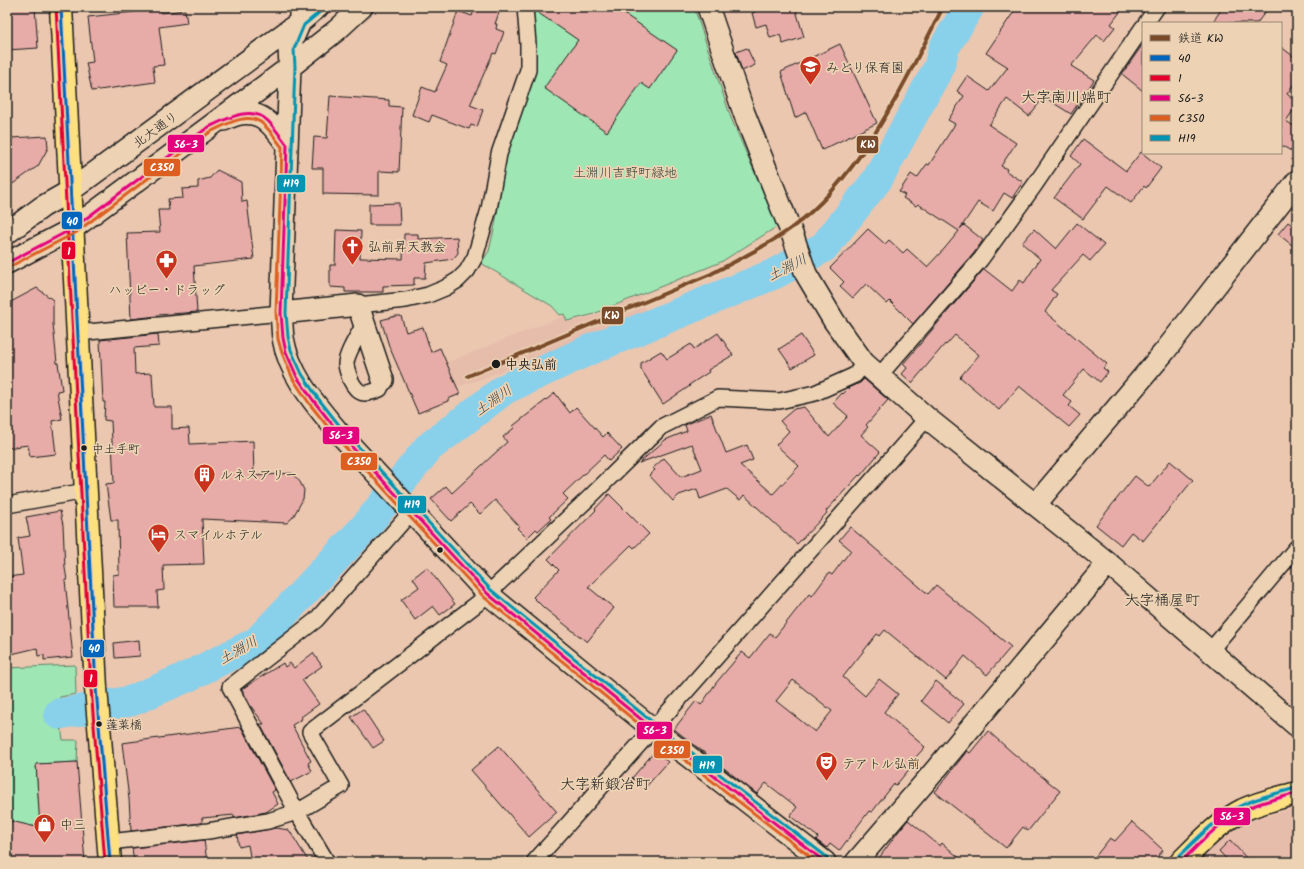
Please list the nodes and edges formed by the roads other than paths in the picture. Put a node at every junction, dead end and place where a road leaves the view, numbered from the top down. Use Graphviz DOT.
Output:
graph roads {
  1 [pos="61,7"];
  2 [pos="318,7"];
  3 [pos="362,7"];
  4 [pos="525,7"];
  5 [pos="708,7"];
  6 [pos="1157,7"];
  7 [pos="300,14"];
  8 [pos="1147,22"];
  9 [pos="1142,28"];
  10 [pos="290,67"];
  11 [pos="207,128"];
  12 [pos="287,145"];
  13 [pos="1297,181"];
  14 [pos="70,191"];
  15 [pos="72,229"];
  16 [pos="7,233"];
  17 [pos="7,263"];
  18 [pos="281,313"];
  19 [pos="361,314"];
  20 [pos="78,334"];
  21 [pos="872,369"];
  22 [pos="383,380"];
  23 [pos="927,418"];
  24 [pos="86,491"];
  25 [pos="7,505"];
  26 [pos="1035,505"];
  27 [pos="409,508"];
  28 [pos="1297,547"];
  29 [pos="1108,563"];
  30 [pos="488,594"];
  31 [pos="1210,651"];
  32 [pos="1297,726"];
  33 [pos="653,729"];
  34 [pos="1297,793"];
  35 [pos="297,812"];
  36 [pos="109,852"];
  37 [pos="327,862"];
  38 [pos="534,862"];
  39 [pos="825,862"];
  40 [pos="856,862"];
  41 [pos="1182,862"];
  1 -- 14 [label="main road"];
  2 -- 7 [label="street, 北大通り"];
  3 -- 10 [label="street"];
  4 -- 19 [label="street"];
  5 -- 21 [label="street"];
  6 -- 8 [label="street"];
  7 -- 10 [label="street"];
  7 -- 14 [label="street, 北大通り"];
  9 -- 21 [label="street"];
  10 -- 11 [label="street"];
  10 -- 12 [label="street"];
  11 -- 12 [label="street"];
  11 -- 15 [label="street"];
  12 -- 18 [label="street"];
  13 -- 26 [label="street"];
  14 -- 15 [label="main road"];
  14 -- 16 [label="street, 北大通り"];
  15 -- 17 [label="street"];
  15 -- 20 [label="main road"];
  18 -- 19 [label="street"];
  18 -- 20 [label="street"];
  18 -- 27 [label="street"];
  19 -- 22 [label="street"];
  19 -- 22 [label="street"];
  20 -- 24 [label="main road"];
  21 -- 23 [label="street"];
  21 -- 30 [label="street"];
  23 -- 26 [label="street"];
  23 -- 33 [label="street"];
  24 -- 25 [label="street"];
  24 -- 36 [label="main road"];
  26 -- 29 [label="street"];
  27 -- 30 [label="street"];
  27 -- 35 [label="street"];
  28 -- 31 [label="street"];
  29 -- 31 [label="street"];
  29 -- 40 [label="street"];
  30 -- 33 [label="street"];
  30 -- 35 [label="street"];
  31 -- 32 [label="street"];
  33 -- 38 [label="street"];
  33 -- 39 [label="street"];
  34 -- 41 [label="main road"];
  35 -- 36 [label="street"];
  35 -- 37 [label="street"];
}
